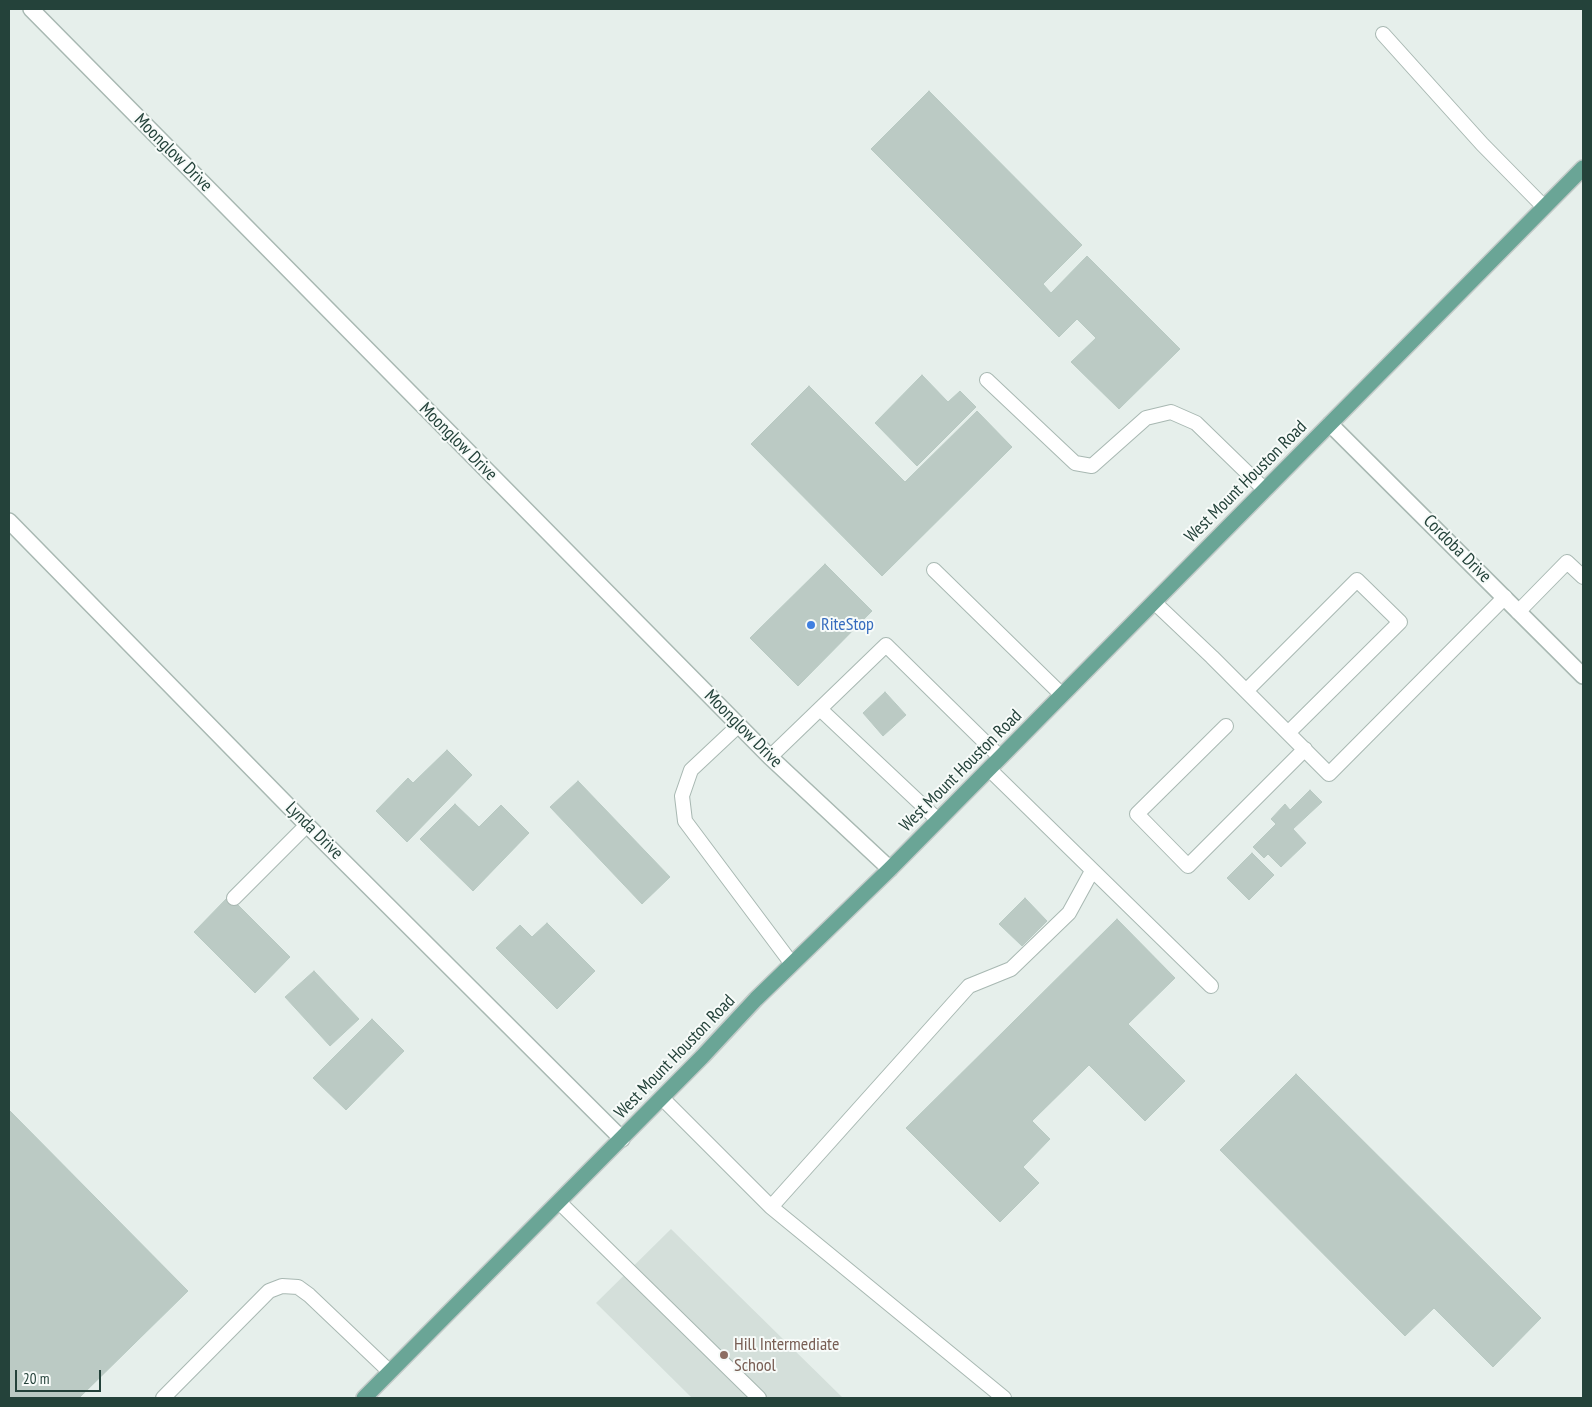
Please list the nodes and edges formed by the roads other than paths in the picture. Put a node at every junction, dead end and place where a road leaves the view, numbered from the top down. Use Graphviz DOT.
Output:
graph roads {
  1 [pos="31,9"];
  2 [pos="1383,34"];
  3 [pos="1583,168"];
  4 [pos="1544,207"];
  5 [pos="987,380"];
  6 [pos="1330,424"];
  7 [pos="1265,490"];
  8 [pos="9,521"];
  9 [pos="934,570"];
  10 [pos="1583,578"];
  11 [pos="1505,597"];
  12 [pos="1154,602"];
  13 [pos="1518,612"];
  14 [pos="1583,676"];
  15 [pos="1246,691"];
  16 [pos="1062,695"];
  17 [pos="820,709"];
  18 [pos="739,725"];
  19 [pos="1226,726"];
  20 [pos="1288,733"];
  21 [pos="1304,749"];
  22 [pos="770,757"];
  23 [pos="1000,757"];
  24 [pos="989,769"];
  25 [pos="938,820"];
  26 [pos="307,825"];
  27 [pos="890,869"];
  28 [pos="1092,871"];
  29 [pos="234,898"];
  30 [pos="792,964"];
  31 [pos="1211,986"];
  32 [pos="662,1098"];
  33 [pos="622,1139"];
  34 [pos="559,1202"];
  35 [pos="771,1207"];
  36 [pos="390,1372"];
  37 [pos="163,1398"];
  38 [pos="364,1398"];
  39 [pos="759,1398"];
  40 [pos="1004,1398"];
  1 -- 18 [label="street, Moonglow Drive"];
  2 -- 4 [label="lane"];
  3 -- 4 [label="main road, West Mount Houston Road"];
  4 -- 6 [label="main road, West Mount Houston Road"];
  5 -- 7 [label="lane"];
  6 -- 7 [label="main road, West Mount Houston Road"];
  6 -- 11 [label="street, Cordoba Drive"];
  7 -- 12 [label="main road, West Mount Houston Road"];
  8 -- 26 [label="street, Lynda Drive"];
  9 -- 16 [label="lane"];
  10 -- 13 [label="lane"];
  11 -- 13 [label="street, Cordoba Drive"];
  11 -- 21 [label="lane"];
  12 -- 15 [label="lane"];
  12 -- 16 [label="main road, West Mount Houston Road"];
  13 -- 14 [label="street, Cordoba Drive"];
  15 -- 20 [label="lane"];
  15 -- 20 [label="lane"];
  16 -- 23 [label="main road, West Mount Houston Road"];
  17 -- 22 [label="lane"];
  17 -- 23 [label="lane"];
  17 -- 25 [label="lane"];
  18 -- 22 [label="street, Moonglow Drive"];
  18 -- 30 [label="lane"];
  19 -- 21 [label="lane"];
  20 -- 21 [label="lane"];
  22 -- 27 [label="street, Moonglow Drive"];
  23 -- 24 [label="main road, West Mount Houston Road"];
  24 -- 25 [label="main road, West Mount Houston Road"];
  24 -- 28 [label="lane"];
  25 -- 27 [label="main road, West Mount Houston Road"];
  26 -- 29 [label="lane"];
  26 -- 33 [label="street, Lynda Drive"];
  27 -- 30 [label="main road, West Mount Houston Road"];
  28 -- 31 [label="lane"];
  28 -- 35 [label="lane"];
  30 -- 32 [label="main road, West Mount Houston Road"];
  32 -- 33 [label="main road, West Mount Houston Road"];
  32 -- 35 [label="lane"];
  33 -- 34 [label="main road, West Mount Houston Road"];
  34 -- 36 [label="main road, West Mount Houston Road"];
  34 -- 39 [label="lane"];
  35 -- 40 [label="lane"];
  36 -- 37 [label="lane"];
  36 -- 38 [label="main road, West Mount Houston Road"];
}
